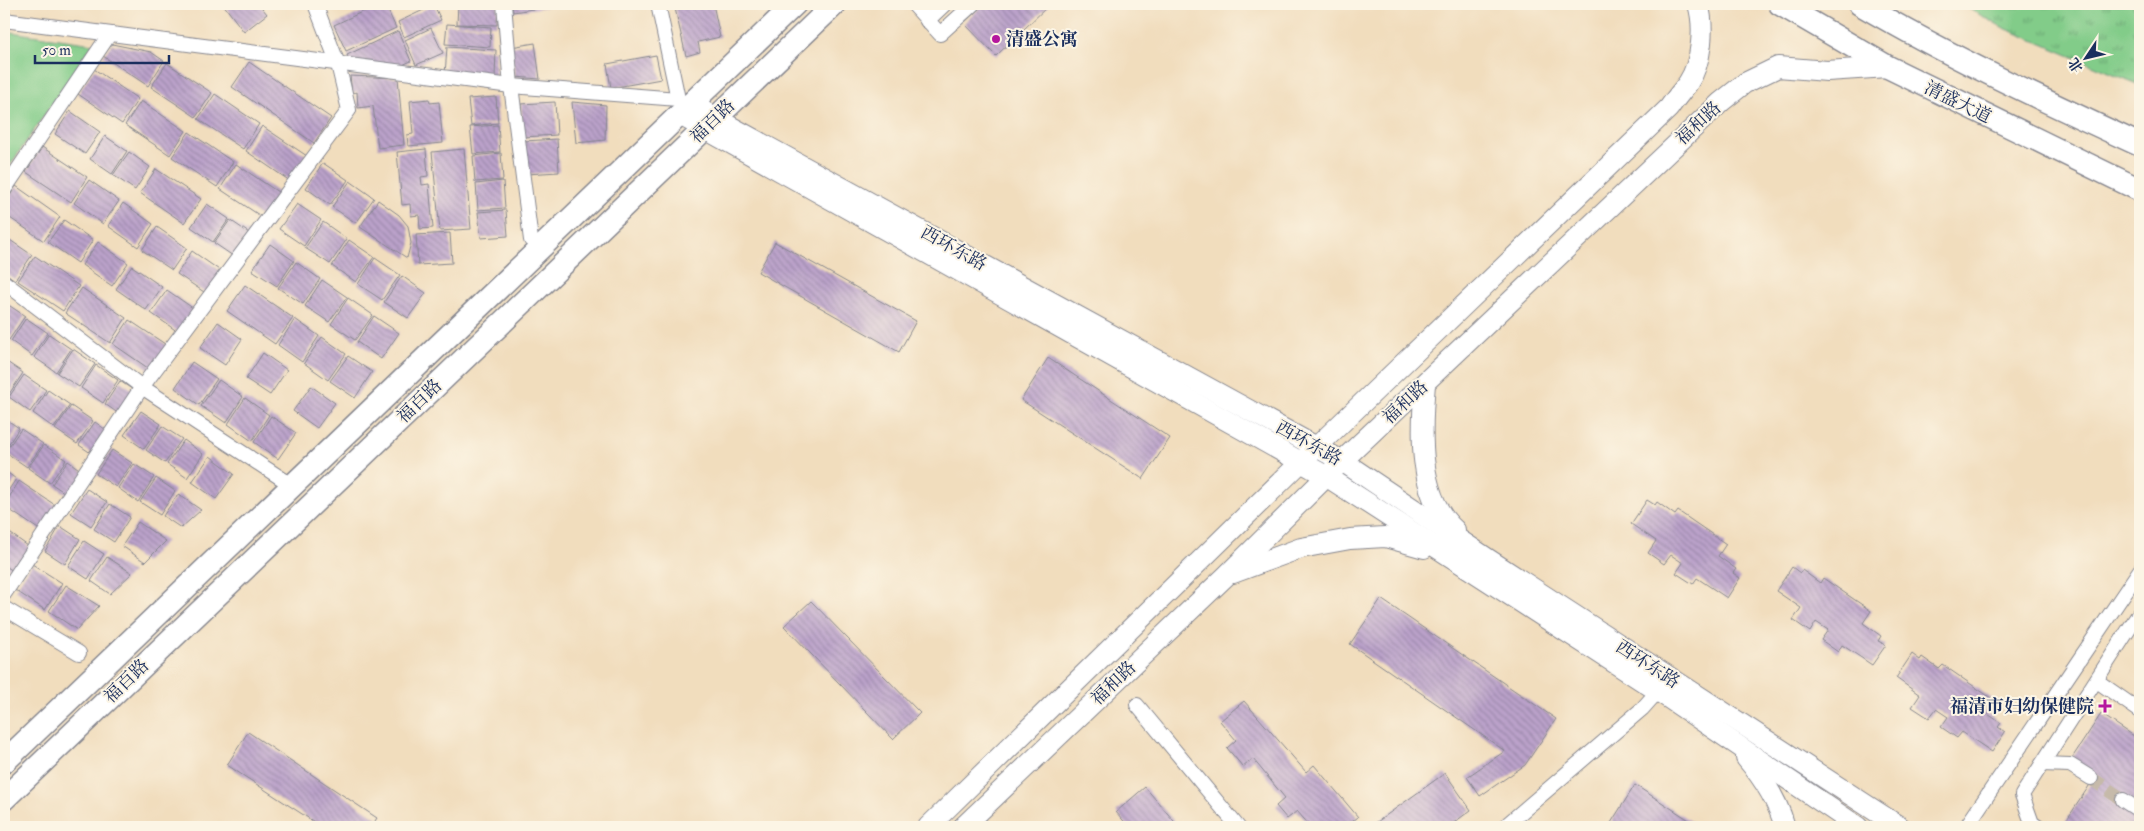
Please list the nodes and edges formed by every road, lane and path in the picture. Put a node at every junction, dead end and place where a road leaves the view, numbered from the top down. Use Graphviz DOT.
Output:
graph roads {
  1 [pos="315,4"];
  2 [pos="504,4"];
  3 [pos="658,4"];
  4 [pos="795,4"];
  5 [pos="835,4"];
  6 [pos="913,4"];
  7 [pos="945,4"];
  8 [pos="973,4"];
  9 [pos="1698,4"];
  10 [pos="1780,4"];
  11 [pos="1860,4"];
  12 [pos="4,20"];
  13 [pos="927,20"];
  14 [pos="109,35"];
  15 [pos="338,64"];
  16 [pos="1888,67"];
  17 [pos="512,86"];
  18 [pos="684,106"];
  19 [pos="709,124"];
  20 [pos="2140,145"];
  21 [pos="4,190"];
  22 [pos="2140,190"];
  23 [pos="531,240"];
  24 [pos="4,282"];
  25 [pos="1425,384"];
  26 [pos="142,387"];
  27 [pos="1317,446"];
  28 [pos="1342,461"];
  29 [pos="1301,462"];
  30 [pos="1326,476"];
  31 [pos="292,486"];
  32 [pos="1448,556"];
  33 [pos="1488,560"];
  34 [pos="2140,570"];
  35 [pos="1226,576"];
  36 [pos="4,594"];
  37 [pos="4,608"];
  38 [pos="2140,612"];
  39 [pos="79,653"];
  40 [pos="2097,681"];
  41 [pos="1658,691"];
  42 [pos="1138,705"];
  43 [pos="2140,711"];
  44 [pos="1730,740"];
  45 [pos="4,762"];
  46 [pos="2042,764"];
  47 [pos="2091,778"];
  48 [pos="4,798"];
  49 [pos="2123,800"];
  50 [pos="1866,805"];
  51 [pos="2140,811"];
  52 [pos="1889,824"];
  53 [pos="1854,826"];
  54 [pos="928,827"];
  55 [pos="963,827"];
  56 [pos="1238,827"];
  57 [pos="1504,827"];
  58 [pos="1786,827"];
  59 [pos="1966,827"];
  60 [pos="2038,827"];
  1 -- 15 [label="street"];
  2 -- 17 [label="street"];
  3 -- 18 [label="street"];
  4 -- 18 [label="main road, 福百路"];
  5 -- 19 [label="main road, 福百路"];
  6 -- 13 [label="street"];
  7 -- 13 [label="street"];
  8 -- 13 [label="street"];
  9 -- 27 [label="street, 福和路"];
  10 -- 16 [label="main road, 清盛大道"];
  11 -- 20 [label="main road"];
  12 -- 14 [label="street"];
  14 -- 15 [label="street"];
  14 -- 21 [label="street"];
  15 -- 17 [label="street"];
  15 -- 26 [label="street"];
  16 -- 22 [label="main road, 清盛大道"];
  16 -- 25 [label="street, 福和路"];
  17 -- 18 [label="street"];
  17 -- 23 [label="street"];
  18 -- 19 [label="street, 西环东路"];
  18 -- 31 [label="main road, 福百路"];
  19 -- 27 [label="street, 西环东路"];
  19 -- 29 [label="street, 西环东路"];
  19 -- 48 [label="main road, 福百路"];
  24 -- 26 [label="street"];
  25 -- 28 [label="street, 福和路"];
  25 -- 33 [label="street"];
  26 -- 31 [label="street"];
  26 -- 36 [label="street"];
  27 -- 28 [label="street, 西环东路"];
  27 -- 29 [label="street, 福和路"];
  28 -- 30 [label="street, 福和路"];
  28 -- 33 [label="street, 西环东路"];
  29 -- 30 [label="street, 西环东路"];
  29 -- 54 [label="street, 福和路"];
  30 -- 32 [label="street, 西环东路"];
  30 -- 35 [label="street, 福和路"];
  31 -- 45 [label="main road, 福百路"];
  32 -- 35 [label="street"];
  32 -- 41 [label="street, 西环东路"];
  33 -- 50 [label="street, 西环东路"];
  34 -- 59 [label="street"];
  35 -- 55 [label="street, 福和路"];
  37 -- 39 [label="street"];
  38 -- 40 [label="street"];
  40 -- 43 [label="street"];
  40 -- 46 [label="street"];
  41 -- 44 [label="street, 西环东路"];
  41 -- 57 [label="street"];
  42 -- 56 [label="street"];
  44 -- 53 [label="street, 西环东路"];
  44 -- 58 [label="street"];
  46 -- 47 [label="street"];
  46 -- 60 [label="street"];
  49 -- 51 [label="street"];
  50 -- 52 [label="street, 西环东路"];
  50 -- 53 [label="street"];
}
